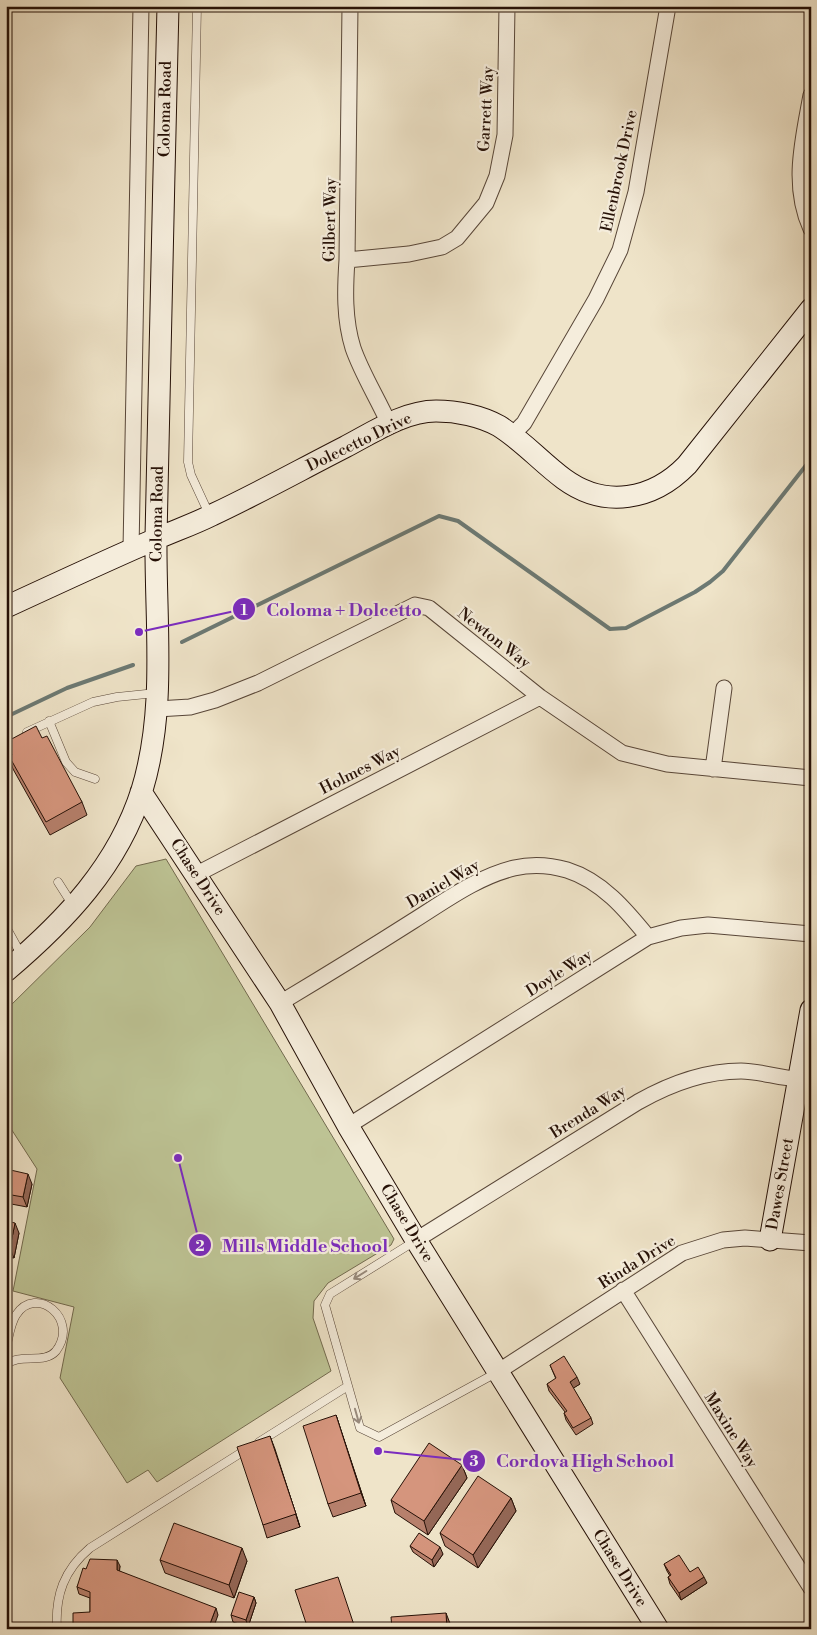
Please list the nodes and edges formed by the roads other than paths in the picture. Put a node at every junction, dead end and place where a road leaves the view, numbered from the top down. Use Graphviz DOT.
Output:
graph roads {
  1 [pos="141,6"];
  2 [pos="168,6"];
  3 [pos="197,6"];
  4 [pos="350,6"];
  5 [pos="507,6"];
  6 [pos="668,6"];
  7 [pos="811,95"];
  8 [pos="811,229"];
  9 [pos="347,260"];
  10 [pos="811,309"];
  11 [pos="389,424"];
  12 [pos="512,435"];
  13 [pos="210,516"];
  14 [pos="156,538"];
  15 [pos="131,550"];
  16 [pos="6,607"];
  17 [pos="724,688"];
  18 [pos="540,697"];
  19 [pos="158,701"];
  20 [pos="50,720"];
  21 [pos="15,738"];
  22 [pos="713,769"];
  23 [pos="811,778"];
  24 [pos="95,779"];
  25 [pos="141,792"];
  26 [pos="197,874"];
  27 [pos="58,882"];
  28 [pos="74,908"];
  29 [pos="6,927"];
  30 [pos="811,934"];
  31 [pos="648,937"];
  32 [pos="23,957"];
  33 [pos="6,971"];
  34 [pos="280,1003"];
  35 [pos="811,1010"];
  36 [pos="798,1079"];
  37 [pos="348,1126"];
  38 [pos="416,1240"];
  39 [pos="770,1240"];
  40 [pos="811,1243"];
  41 [pos="623,1290"];
  42 [pos="6,1348"];
  43 [pos="6,1365"];
  44 [pos="499,1371"];
  45 [pos="348,1386"];
  46 [pos="811,1588"];
  47 [pos="57,1629"];
  48 [pos="658,1629"];
  1 -- 15 [label="street"];
  2 -- 14 [label="street, Coloma Road"];
  3 -- 13 [label="lane"];
  4 -- 9 [label="street, Gilbert Way"];
  5 -- 9 [label="street, Garrett Way"];
  6 -- 12 [label="street, Ellenbrook Drive"];
  7 -- 8 [label="street"];
  9 -- 11 [label="street, Gilbert Way"];
  10 -- 12 [label="street, Dolecetto Drive"];
  11 -- 12 [label="street, Dolecetto Drive"];
  11 -- 13 [label="street, Dolecetto Drive"];
  13 -- 14 [label="street, Dolecetto Drive"];
  14 -- 15 [label="street, Dolecetto Drive"];
  14 -- 19 [label="street, Coloma Road"];
  15 -- 16 [label="street, Dolecetto Drive"];
  17 -- 22 [label="street"];
  18 -- 19 [label="street, Newton Way"];
  18 -- 22 [label="street, Newton Way"];
  18 -- 26 [label="street, Holmes Way"];
  19 -- 20 [label="lane"];
  19 -- 25 [label="street, Coloma Road"];
  20 -- 21 [label="lane"];
  20 -- 24 [label="lane"];
  22 -- 23 [label="street, Newton Way"];
  25 -- 26 [label="street, Chase Drive"];
  25 -- 28 [label="street, Coloma Road"];
  26 -- 34 [label="street, Chase Drive"];
  27 -- 28 [label="lane"];
  28 -- 32 [label="street, Coloma Road"];
  29 -- 32 [label="lane"];
  30 -- 31 [label="street, Doyle Way"];
  31 -- 34 [label="street, Daniel Way"];
  31 -- 37 [label="street, Doyle Way"];
  32 -- 33 [label="street, Coloma Road"];
  34 -- 37 [label="street, Chase Drive"];
  35 -- 36 [label="street, Dawes Street"];
  36 -- 38 [label="street, Brenda Way"];
  36 -- 39 [label="street, Dawes Street"];
  37 -- 38 [label="street, Chase Drive"];
  38 -- 44 [label="street, Chase Drive"];
  38 -- 45 [label="lane, one-way"];
  39 -- 40 [label="street, Rinda Drive"];
  39 -- 41 [label="street, Rinda Drive"];
  41 -- 44 [label="street, Rinda Drive"];
  41 -- 46 [label="street, Maxine Way"];
  42 -- 43 [label="lane"];
  45 -- 44 [label="lane, one-way"];
  44 -- 48 [label="street, Chase Drive"];
  45 -- 47 [label="lane"];
}
